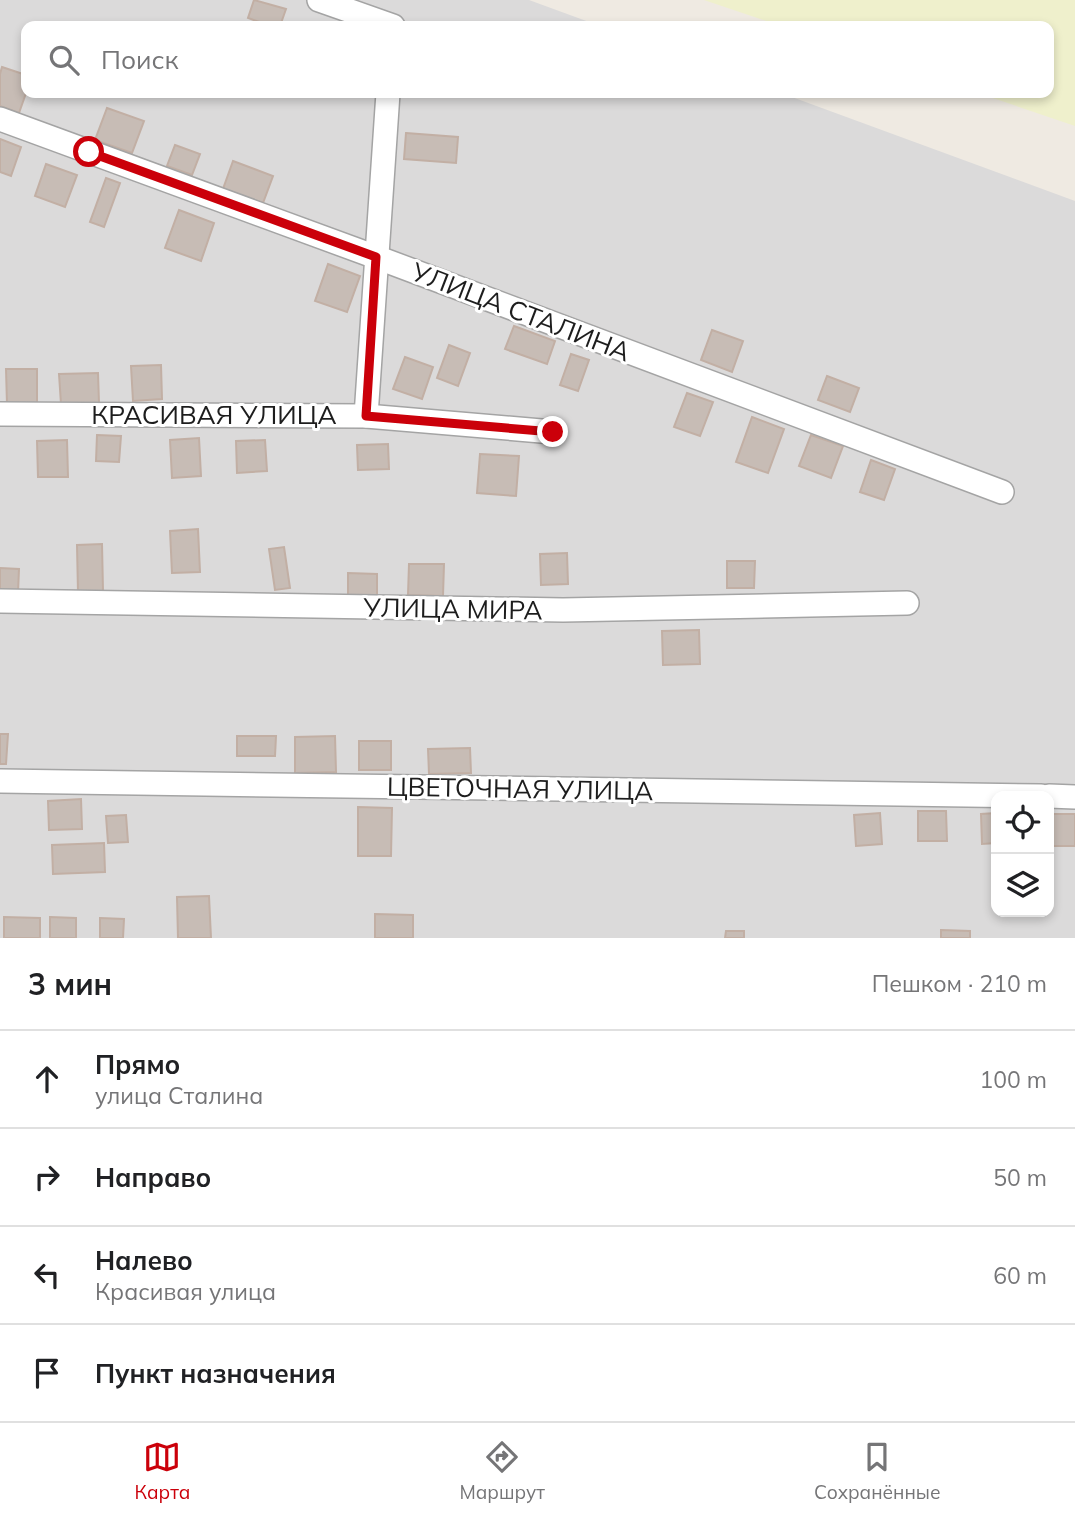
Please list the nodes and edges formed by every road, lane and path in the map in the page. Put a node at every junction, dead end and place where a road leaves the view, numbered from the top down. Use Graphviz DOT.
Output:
graph roads {
  1 [pos="319,0"];
  2 [pos="379,21"];
  3 [pos="388,98"];
  4 [pos="0,119"];
  5 [pos="376,257"];
  6 [pos="0,414"];
  7 [pos="366,416"];
  8 [pos="553,432"];
  9 [pos="1002,492"];
  10 [pos="0,601"];
  11 [pos="907,603"];
  12 [pos="0,781"];
  13 [pos="991,795"];
  14 [pos="1054,796"];
  15 [pos="1075,797"];
  1 -- 2 [label="street"];
  3 -- 5 [label="street"];
  4 -- 5 [label="street, УЛИЦА СТАЛИНА"];
  5 -- 7 [label="street"];
  5 -- 9 [label="street, УЛИЦА СТАЛИНА"];
  6 -- 7 [label="street, КРАСИВАЯ УЛИЦА"];
  7 -- 8 [label="street, КРАСИВАЯ УЛИЦА"];
  10 -- 11 [label="street, УЛИЦА МИРА"];
  12 -- 13 [label="street, ЦВЕТОЧНАЯ УЛИЦА"];
  14 -- 15 [label="street"];
}
